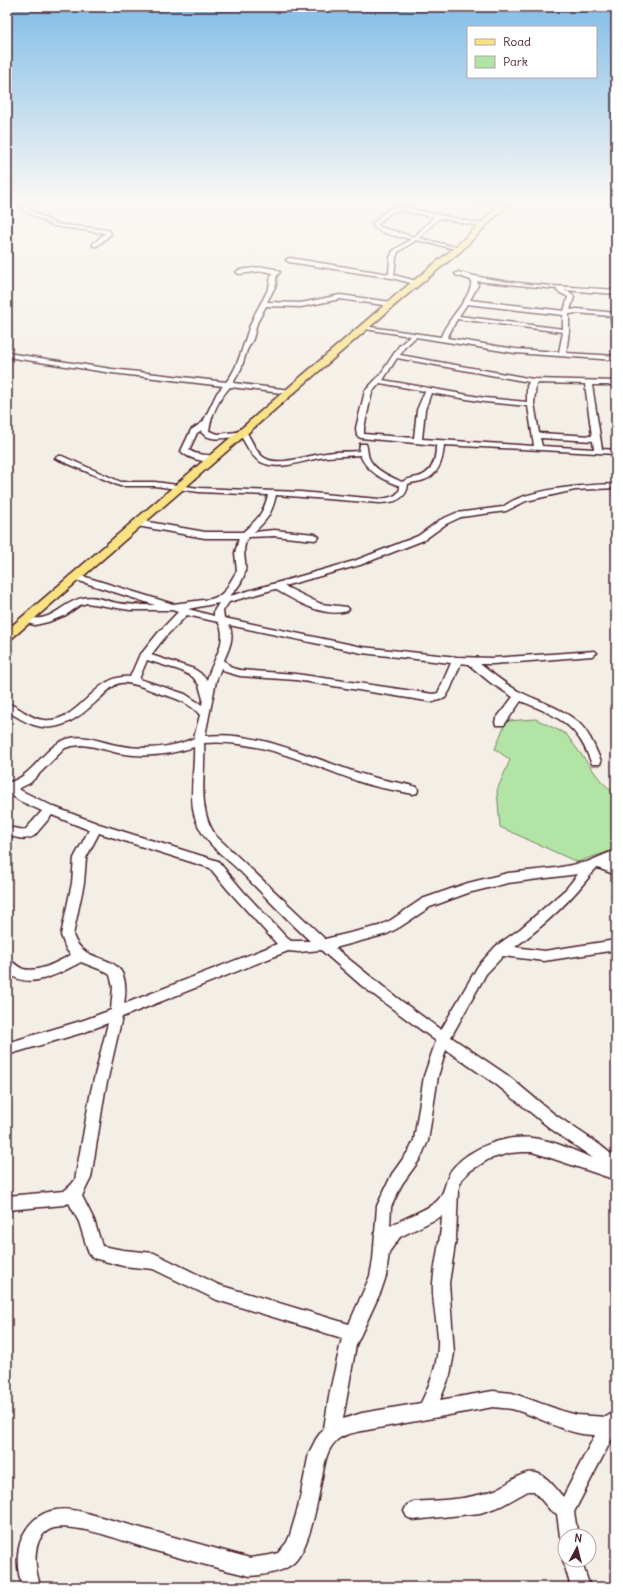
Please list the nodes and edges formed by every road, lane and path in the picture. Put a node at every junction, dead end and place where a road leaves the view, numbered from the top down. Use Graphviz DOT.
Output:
graph roads {
  1 [pos="273,276"];
  2 [pos="392,276"];
  3 [pos="426,276"];
  4 [pos="466,276"];
  5 [pos="472,278"];
  6 [pos="418,283"];
  7 [pos="549,286"];
  8 [pos="616,292"];
  9 [pos="467,302"];
  10 [pos="264,304"];
  11 [pos="391,304"];
  12 [pos="566,313"];
  13 [pos="615,315"];
  14 [pos="456,317"];
  15 [pos="365,327"];
  16 [pos="616,329"];
  17 [pos="566,331"];
  18 [pos="415,335"];
  19 [pos="443,340"];
  20 [pos="7,355"];
  21 [pos="562,355"];
  22 [pos="395,356"];
  23 [pos="616,358"];
  24 [pos="378,381"];
  25 [pos="533,381"];
  26 [pos="588,382"];
  27 [pos="616,383"];
  28 [pos="229,384"];
  29 [pos="429,390"];
  30 [pos="291,392"];
  31 [pos="530,404"];
  32 [pos="206,424"];
  33 [pos="243,433"];
  34 [pos="361,436"];
  35 [pos="536,436"];
  36 [pos="597,439"];
  37 [pos="418,440"];
  38 [pos="440,442"];
  39 [pos="538,448"];
  40 [pos="598,450"];
  41 [pos="616,452"];
  42 [pos="362,453"];
  43 [pos="59,458"];
  44 [pos="214,458"];
  45 [pos="404,485"];
  46 [pos="616,486"];
  47 [pos="180,487"];
  48 [pos="272,494"];
  49 [pos="137,523"];
  50 [pos="245,534"];
  51 [pos="315,538"];
  52 [pos="76,577"];
  53 [pos="277,586"];
  54 [pos="171,607"];
  55 [pos="344,609"];
  56 [pos="185,611"];
  57 [pos="219,619"];
  58 [pos="26,620"];
  59 [pos="7,636"];
  60 [pos="592,653"];
  61 [pos="143,656"];
  62 [pos="456,660"];
  63 [pos="220,661"];
  64 [pos="471,661"];
  65 [pos="133,682"];
  66 [pos="519,697"];
  67 [pos="208,702"];
  68 [pos="7,707"];
  69 [pos="205,714"];
  70 [pos="500,722"];
  71 [pos="199,740"];
  72 [pos="596,761"];
  73 [pos="7,787"];
  74 [pos="414,790"];
  75 [pos="50,810"];
  76 [pos="96,828"];
  77 [pos="7,832"];
  78 [pos="616,855"];
  79 [pos="596,865"];
  80 [pos="616,870"];
  81 [pos="322,944"];
  82 [pos="288,945"];
  83 [pos="616,945"];
  84 [pos="500,950"];
  85 [pos="81,956"];
  86 [pos="7,964"];
  87 [pos="116,1014"];
  88 [pos="443,1039"];
  89 [pos="7,1049"];
  90 [pos="616,1169"];
  91 [pos="616,1173"];
  92 [pos="451,1194"];
  93 [pos="73,1195"];
  94 [pos="7,1203"];
  95 [pos="382,1250"];
  96 [pos="353,1333"];
  97 [pos="427,1410"];
  98 [pos="613,1423"];
  99 [pos="332,1433"];
  100 [pos="565,1508"];
  101 [pos="413,1511"];
  102 [pos="568,1528"];
  103 [pos="574,1568"];
  104 [pos="32,1587"];
  105 [pos="581,1587"];
  1 -- 10 [label="street"];
  2 -- 6 [label="street"];
  3 -- 6 [label="main road"];
  4 -- 5 [label="street"];
  5 -- 7 [label="street"];
  5 -- 9 [label="street"];
  6 -- 11 [label="main road"];
  7 -- 8 [label="street"];
  7 -- 12 [label="street"];
  9 -- 12 [label="street"];
  9 -- 14 [label="street"];
  10 -- 11 [label="street"];
  10 -- 28 [label="street"];
  11 -- 15 [label="main road"];
  12 -- 13 [label="street"];
  12 -- 17 [label="street"];
  13 -- 16 [label="street"];
  14 -- 17 [label="street"];
  14 -- 19 [label="street"];
  15 -- 18 [label="street"];
  15 -- 30 [label="main road"];
  17 -- 21 [label="street"];
  18 -- 19 [label="street"];
  18 -- 22 [label="street"];
  19 -- 21 [label="street"];
  20 -- 28 [label="street"];
  21 -- 23 [label="street"];
  22 -- 24 [label="street"];
  22 -- 25 [label="street"];
  24 -- 29 [label="street"];
  24 -- 34 [label="street"];
  25 -- 26 [label="street"];
  25 -- 31 [label="street"];
  26 -- 27 [label="street"];
  26 -- 36 [label="street"];
  28 -- 30 [label="street"];
  28 -- 32 [label="street"];
  29 -- 31 [label="street"];
  29 -- 37 [label="street"];
  30 -- 33 [label="main road"];
  31 -- 35 [label="street"];
  32 -- 33 [label="street"];
  32 -- 44 [label="street"];
  33 -- 42 [label="street"];
  33 -- 44 [label="main road"];
  34 -- 37 [label="street"];
  34 -- 42 [label="street"];
  35 -- 36 [label="street"];
  35 -- 39 [label="street"];
  36 -- 40 [label="street"];
  37 -- 38 [label="street"];
  38 -- 39 [label="street"];
  38 -- 45 [label="street"];
  39 -- 40 [label="street"];
  40 -- 41 [label="street"];
  42 -- 45 [label="street"];
  43 -- 47 [label="street"];
  44 -- 47 [label="main road"];
  45 -- 48 [label="street"];
  46 -- 53 [label="street"];
  47 -- 48 [label="street"];
  47 -- 49 [label="main road"];
  48 -- 50 [label="street"];
  49 -- 50 [label="street"];
  49 -- 52 [label="main road"];
  50 -- 51 [label="street"];
  50 -- 54 [label="street"];
  52 -- 54 [label="street"];
  52 -- 58 [label="main road"];
  53 -- 55 [label="street"];
  53 -- 57 [label="street"];
  54 -- 56 [label="street"];
  54 -- 58 [label="street"];
  56 -- 57 [label="street"];
  56 -- 61 [label="street"];
  57 -- 62 [label="street"];
  57 -- 63 [label="street"];
  58 -- 59 [label="main road"];
  60 -- 64 [label="street"];
  61 -- 65 [label="street"];
  61 -- 67 [label="street"];
  62 -- 63 [label="street"];
  62 -- 64 [label="street"];
  63 -- 67 [label="street"];
  64 -- 66 [label="street"];
  65 -- 68 [label="street"];
  65 -- 69 [label="street"];
  66 -- 70 [label="street"];
  66 -- 72 [label="street"];
  67 -- 69 [label="street"];
  69 -- 71 [label="street"];
  71 -- 73 [label="street"];
  71 -- 74 [label="street"];
  71 -- 81 [label="street"];
  73 -- 75 [label="street"];
  75 -- 76 [label="street"];
  75 -- 77 [label="street"];
  76 -- 82 [label="street"];
  76 -- 85 [label="street"];
  78 -- 79 [label="street"];
  79 -- 80 [label="street"];
  79 -- 81 [label="street"];
  79 -- 84 [label="street"];
  81 -- 82 [label="street"];
  81 -- 88 [label="street"];
  82 -- 87 [label="street"];
  83 -- 84 [label="street"];
  84 -- 88 [label="street"];
  85 -- 86 [label="street"];
  85 -- 87 [label="street"];
  87 -- 89 [label="street"];
  87 -- 93 [label="street"];
  88 -- 90 [label="street"];
  88 -- 95 [label="street"];
  91 -- 92 [label="street"];
  92 -- 95 [label="street"];
  92 -- 97 [label="street"];
  93 -- 94 [label="street"];
  93 -- 96 [label="street"];
  95 -- 96 [label="street"];
  96 -- 99 [label="street"];
  97 -- 98 [label="street"];
  97 -- 99 [label="street"];
  98 -- 100 [label="street"];
  99 -- 104 [label="street"];
  100 -- 101 [label="street"];
  100 -- 102 [label="street"];
  103 -- 105 [label="street"];
}
